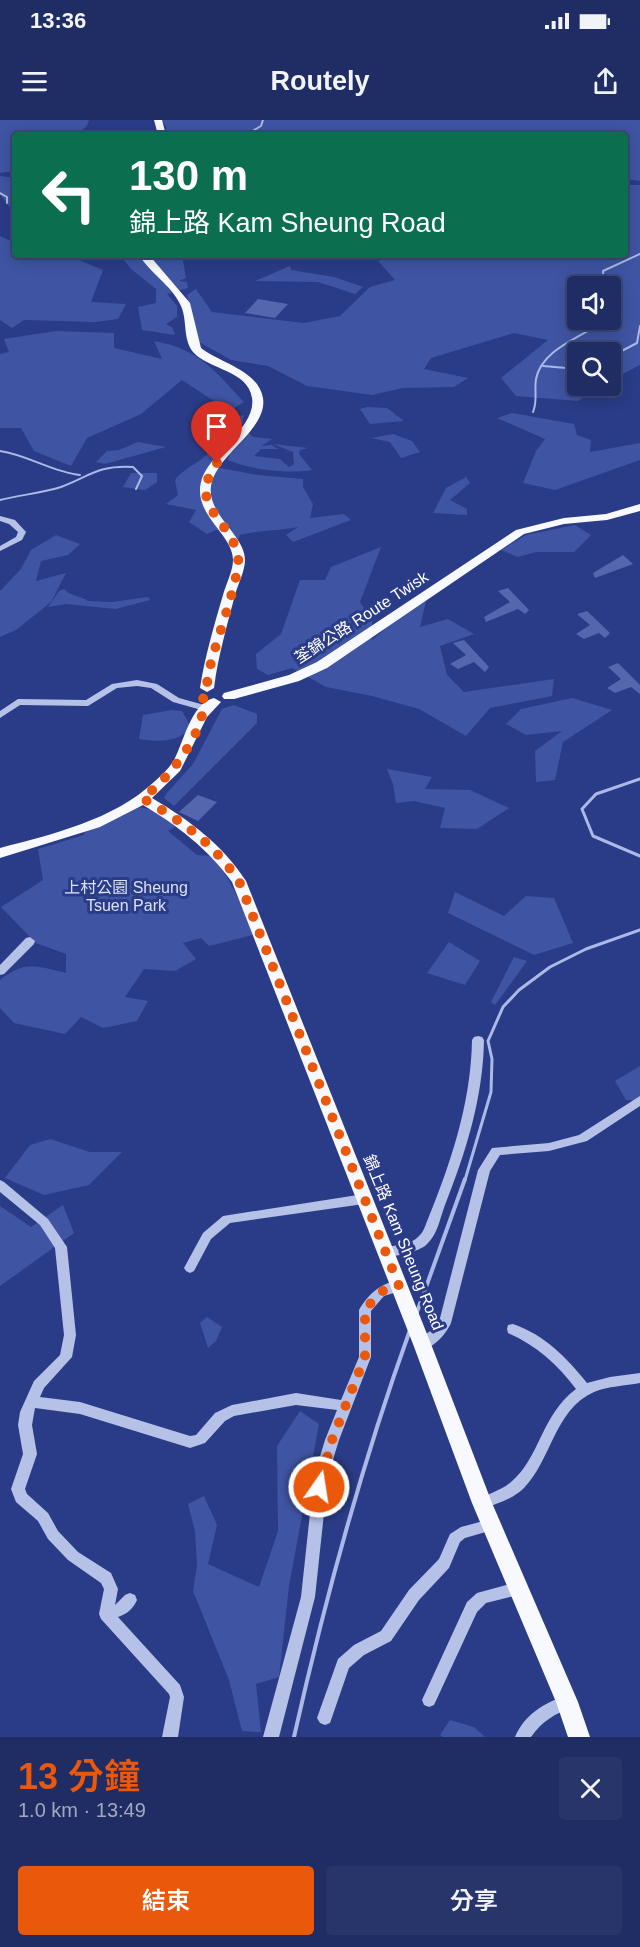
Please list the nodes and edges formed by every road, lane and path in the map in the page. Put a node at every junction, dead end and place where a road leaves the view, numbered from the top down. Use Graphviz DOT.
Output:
graph roads {
  1 [pos="146,258"];
  2 [pos="640,507"];
  3 [pos="0,518"];
  4 [pos="0,549"];
  5 [pos="209,694"];
  6 [pos="0,715"];
  7 [pos="142,798"];
  8 [pos="0,853"];
  9 [pos="30,942"];
  10 [pos="0,971"];
  11 [pos="478,1040"];
  12 [pos="640,1100"];
  13 [pos="0,1185"];
  14 [pos="364,1199"];
  15 [pos="385,1252"];
  16 [pos="190,1268"];
  17 [pos="401,1293"];
  18 [pos="513,1329"];
  19 [pos="421,1341"];
  20 [pos="640,1378"];
  21 [pos="585,1390"];
  22 [pos="32,1402"];
  23 [pos="346,1406"];
  24 [pos="482,1503"];
  25 [pos="491,1525"];
  26 [pos="517,1589"];
  27 [pos="130,1600"];
  28 [pos="106,1614"];
  29 [pos="429,1700"];
  30 [pos="567,1702"];
  31 [pos="325,1718"];
  32 [pos="170,1737"];
  33 [pos="271,1737"];
  34 [pos="523,1737"];
  35 [pos="579,1737"];
  1 -- 5 [label="main road"];
  2 -- 5 [label="main road, 荃錦公路 Route Twisk"];
  3 -- 4 [label="street"];
  5 -- 6 [label="street"];
  5 -- 7 [label="main road"];
  7 -- 8 [label="main road"];
  7 -- 14 [label="main road, 錦上路 Kam Sheung Road"];
  9 -- 10 [label="street"];
  11 -- 15 [label="street"];
  12 -- 19 [label="street"];
  13 -- 22 [label="street"];
  14 -- 15 [label="main road, 錦上路 Kam Sheung Road"];
  14 -- 16 [label="street"];
  15 -- 17 [label="main road, 錦上路 Kam Sheung Road"];
  17 -- 19 [label="main road, 錦上路 Kam Sheung Road"];
  17 -- 23 [label="street"];
  18 -- 21 [label="street"];
  19 -- 24 [label="main road, 錦上路 Kam Sheung Road"];
  20 -- 21 [label="street"];
  21 -- 24 [label="street"];
  22 -- 23 [label="street"];
  22 -- 28 [label="street"];
  23 -- 33 [label="street"];
  24 -- 25 [label="main road, 錦上路 Kam Sheung Road"];
  25 -- 26 [label="main road, 錦上路 Kam Sheung Road"];
  25 -- 31 [label="street"];
  26 -- 29 [label="street"];
  26 -- 30 [label="main road, 錦上路 Kam Sheung Road"];
  27 -- 28 [label="street"];
  28 -- 32 [label="street"];
  30 -- 34 [label="street"];
  30 -- 35 [label="main road, 錦上路 Kam Sheung Road"];
}
